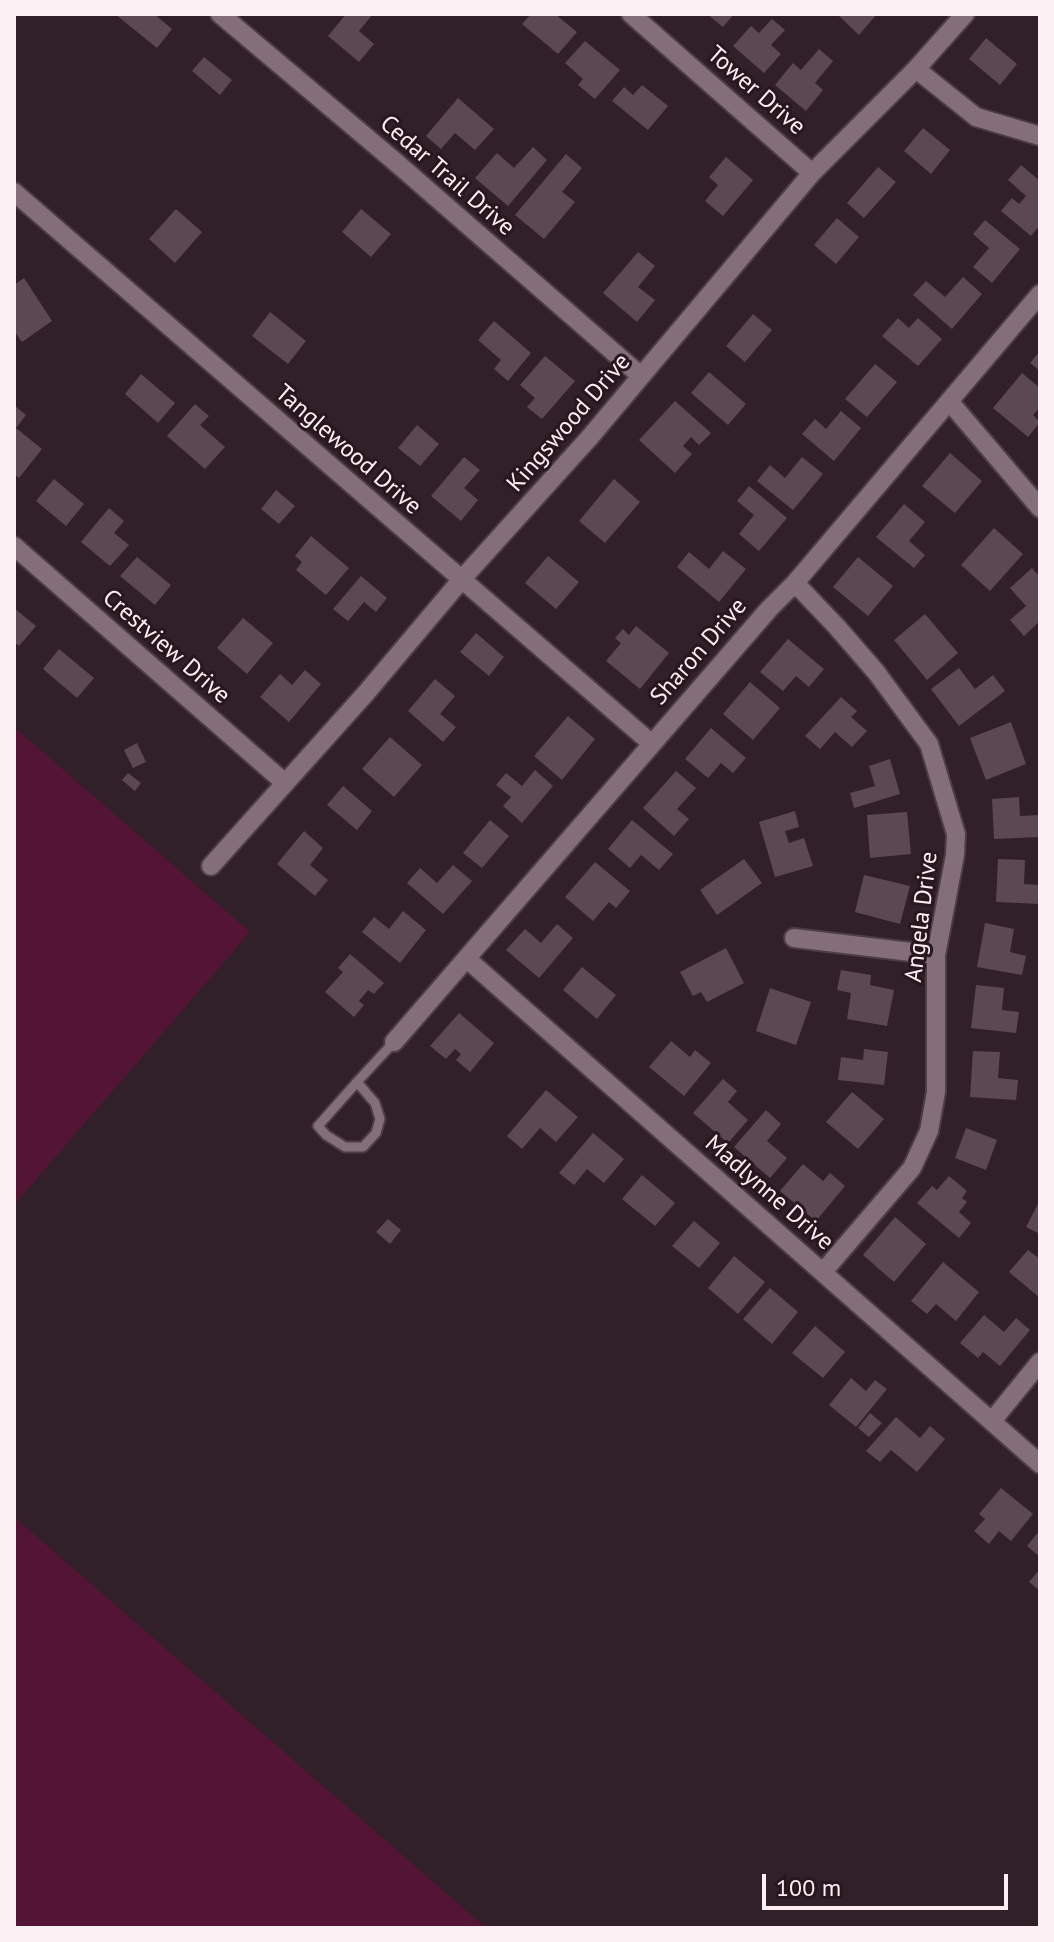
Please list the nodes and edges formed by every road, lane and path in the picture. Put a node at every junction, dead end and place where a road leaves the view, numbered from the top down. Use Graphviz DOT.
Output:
graph roads {
  1 [pos="220,14"];
  2 [pos="631,14"];
  3 [pos="965,14"];
  4 [pos="916,69"];
  5 [pos="1040,136"];
  6 [pos="812,173"];
  7 [pos="14,192"];
  8 [pos="1040,294"];
  9 [pos="641,376"];
  10 [pos="949,401"];
  11 [pos="1040,508"];
  12 [pos="14,546"];
  13 [pos="462,579"];
  14 [pos="795,583"];
  15 [pos="651,743"];
  16 [pos="285,783"];
  17 [pos="211,866"];
  18 [pos="794,938"];
  19 [pos="936,955"];
  20 [pos="467,959"];
  21 [pos="394,1042"];
  22 [pos="357,1082"];
  23 [pos="823,1272"];
  24 [pos="1040,1362"];
  25 [pos="992,1421"];
  26 [pos="1040,1464"];
  1 -- 9 [label="street, Cedar Trail Drive"];
  2 -- 6 [label="street, Tower Drive"];
  3 -- 4 [label="street, Kingswood Drive"];
  4 -- 5 [label="street"];
  4 -- 6 [label="street, Kingswood Drive"];
  6 -- 9 [label="street, Kingswood Drive"];
  7 -- 13 [label="street, Tanglewood Drive"];
  8 -- 10 [label="street, Sharon Drive"];
  9 -- 13 [label="street, Kingswood Drive"];
  10 -- 11 [label="street"];
  10 -- 14 [label="street, Sharon Drive"];
  12 -- 16 [label="street, Crestview Drive"];
  13 -- 15 [label="street, Tanglewood Drive"];
  13 -- 16 [label="street, Kingswood Drive"];
  14 -- 15 [label="street, Sharon Drive"];
  14 -- 19 [label="street, Angela Drive"];
  15 -- 20 [label="street, Sharon Drive"];
  16 -- 17 [label="street, Kingswood Drive"];
  18 -- 19 [label="street"];
  19 -- 23 [label="street, Angela Drive"];
  20 -- 21 [label="street, Sharon Drive"];
  20 -- 23 [label="street, Madlynne Drive"];
  21 -- 22 [label="lane"];
  22 -- 22 [label="lane"];
  23 -- 25 [label="street, Madlynne Drive"];
  24 -- 25 [label="street"];
  25 -- 26 [label="street, Madlynne Drive"];
}
